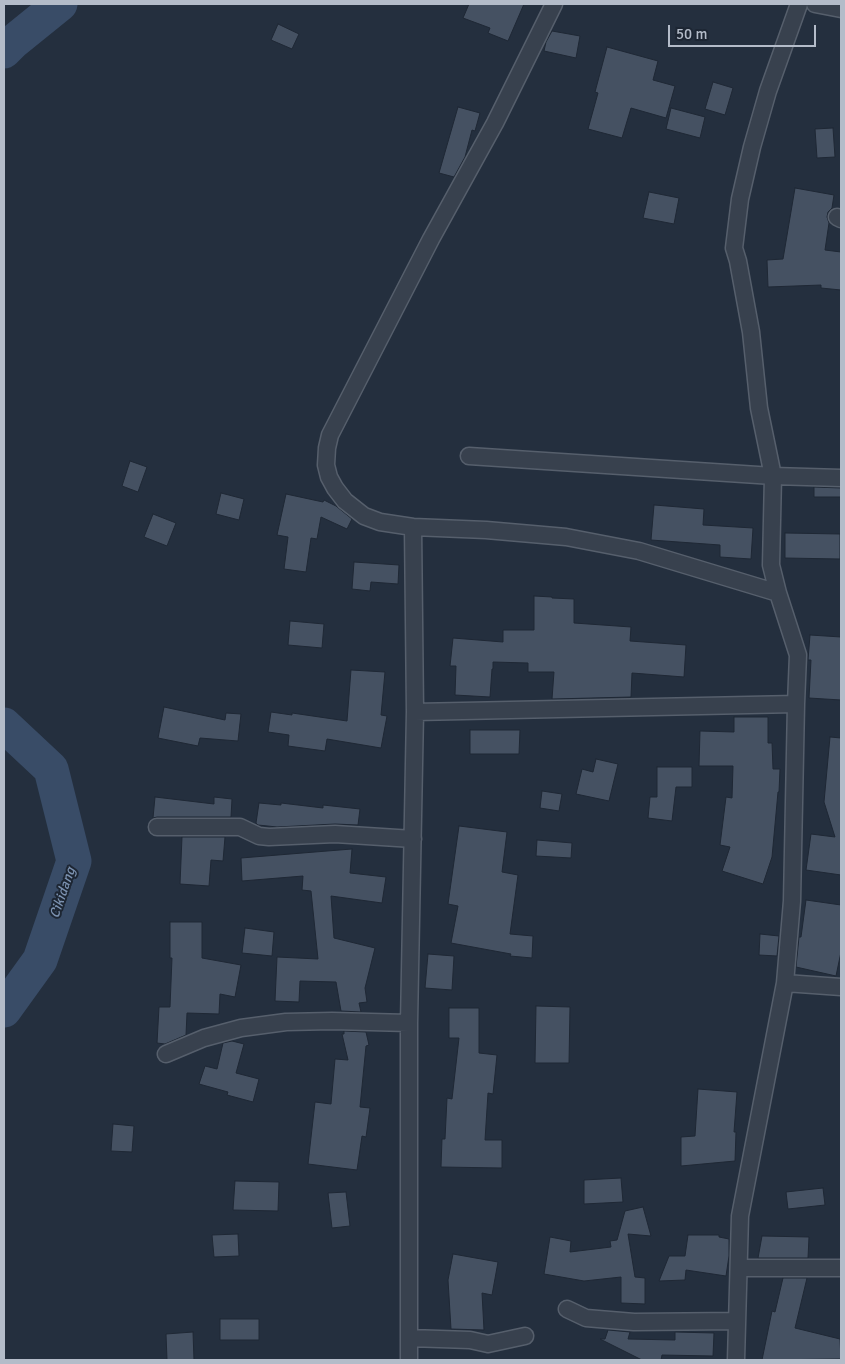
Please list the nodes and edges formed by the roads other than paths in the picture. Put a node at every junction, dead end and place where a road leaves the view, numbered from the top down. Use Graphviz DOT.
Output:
graph roads {
  1 [pos="554,4"];
  2 [pos="799,4"];
  3 [pos="814,4"];
  4 [pos="841,8"];
  5 [pos="469,456"];
  6 [pos="773,476"];
  7 [pos="841,478"];
  8 [pos="413,527"];
  9 [pos="778,593"];
  10 [pos="796,704"];
  11 [pos="415,712"];
  12 [pos="157,826"];
  13 [pos="413,839"];
  14 [pos="786,983"];
  15 [pos="841,987"];
  16 [pos="409,1023"];
  17 [pos="166,1054"];
  18 [pos="739,1268"];
  19 [pos="841,1268"];
  20 [pos="567,1309"];
  21 [pos="737,1321"];
  22 [pos="525,1336"];
  23 [pos="409,1338"];
  24 [pos="409,1360"];
  25 [pos="736,1360"];
  1 -- 8 [label="street"];
  2 -- 6 [label="street"];
  3 -- 4 [label="street"];
  5 -- 6 [label="street"];
  6 -- 7 [label="street"];
  6 -- 9 [label="street"];
  8 -- 9 [label="street"];
  8 -- 11 [label="street"];
  9 -- 10 [label="street"];
  10 -- 11 [label="street"];
  10 -- 14 [label="street"];
  11 -- 13 [label="street"];
  12 -- 13 [label="street"];
  13 -- 16 [label="street"];
  14 -- 15 [label="street"];
  14 -- 18 [label="street"];
  16 -- 17 [label="street"];
  16 -- 23 [label="street"];
  18 -- 19 [label="street"];
  18 -- 21 [label="street"];
  20 -- 21 [label="street"];
  21 -- 25 [label="street"];
  22 -- 23 [label="street"];
  23 -- 24 [label="street"];
}
